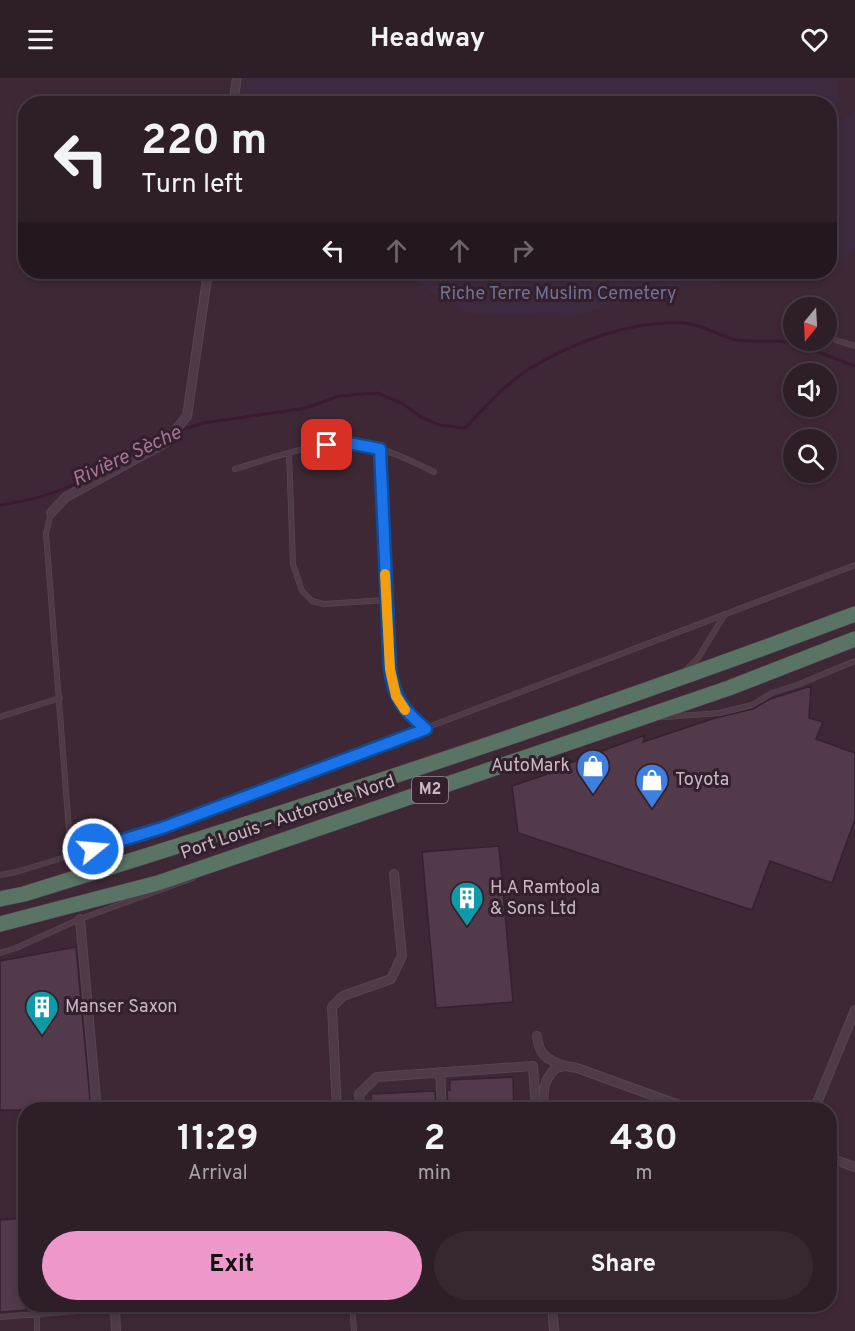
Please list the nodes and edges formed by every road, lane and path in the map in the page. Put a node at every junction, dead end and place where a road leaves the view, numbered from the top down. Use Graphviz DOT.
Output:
graph roads {
  1 [pos="237,78"];
  2 [pos="234,96"];
  3 [pos="207,279"];
  4 [pos="837,341"];
  5 [pos="855,346"];
  6 [pos="380,449"];
  7 [pos="289,454"];
  8 [pos="235,469"];
  9 [pos="434,472"];
  10 [pos="51,513"];
  11 [pos="855,565"];
  12 [pos="386,600"];
  13 [pos="725,614"];
  14 [pos="855,614"];
  15 [pos="855,639"];
  16 [pos="855,661"];
  17 [pos="657,688"];
  18 [pos="60,698"];
  19 [pos="0,717"];
  20 [pos="633,720"];
  21 [pos="426,729"];
  22 [pos="242,855"];
  23 [pos="71,856"];
  24 [pos="394,874"];
  25 [pos="0,875"];
  26 [pos="0,898"];
  27 [pos="80,919"];
  28 [pos="0,924"];
  29 [pos="0,953"];
  30 [pos="855,1010"];
  31 [pos="537,1036"];
  32 [pos="565,1066"];
  33 [pos="440,1072"];
  34 [pos="97,1102"];
  35 [pos="336,1102"];
  36 [pos="360,1102"];
  37 [pos="442,1102"];
  38 [pos="535,1102"];
  39 [pos="543,1102"];
  40 [pos="671,1102"];
  41 [pos="817,1102"];
  42 [pos="837,1161"];
  43 [pos="855,1167"];
  44 [pos="56,1312"];
  45 [pos="115,1312"];
  46 [pos="353,1312"];
  47 [pos="553,1312"];
  48 [pos="37,1314"];
  49 [pos="0,1317"];
  50 [pos="37,1331"];
  51 [pos="116,1331"];
  52 [pos="354,1331"];
  53 [pos="554,1331"];
  1 -- 2 [label="street"];
  3 -- 10 [label="street"];
  4 -- 5 [label="lane"];
  6 -- 7 [label="lane"];
  6 -- 9 [label="lane"];
  6 -- 12 [label="lane"];
  7 -- 8 [label="lane"];
  7 -- 12 [label="lane"];
  10 -- 18 [label="lane"];
  11 -- 13 [label="lane"];
  12 -- 21 [label="lane"];
  13 -- 17 [label="lane"];
  13 -- 21 [label="lane"];
  14 -- 17 [label="highway, Port Louis – Autoroute Nord / M2"];
  15 -- 20 [label="highway, Port Louis – Autoroute Nord / M2"];
  16 -- 20 [label="lane"];
  17 -- 26 [label="highway, Port Louis – Autoroute Nord / M2"];
  18 -- 19 [label="lane"];
  18 -- 23 [label="lane"];
  20 -- 22 [label="highway, Port Louis – Autoroute Nord / M2"];
  21 -- 23 [label="lane"];
  22 -- 27 [label="lane"];
  22 -- 28 [label="highway, Port Louis – Autoroute Nord / M2"];
  23 -- 25 [label="lane"];
  24 -- 35 [label="street"];
  27 -- 29 [label="lane"];
  27 -- 34 [label="street"];
  30 -- 41 [label="street"];
  31 -- 32 [label="street"];
  32 -- 39 [label="street"];
  32 -- 40 [label="street"];
  33 -- 36 [label="street"];
  33 -- 37 [label="street"];
  33 -- 38 [label="street"];
  42 -- 43 [label="street"];
  44 -- 48 [label="lane"];
  45 -- 51 [label="street"];
  46 -- 52 [label="lane"];
  47 -- 53 [label="street"];
  48 -- 49 [label="lane"];
  48 -- 50 [label="lane"];
}
